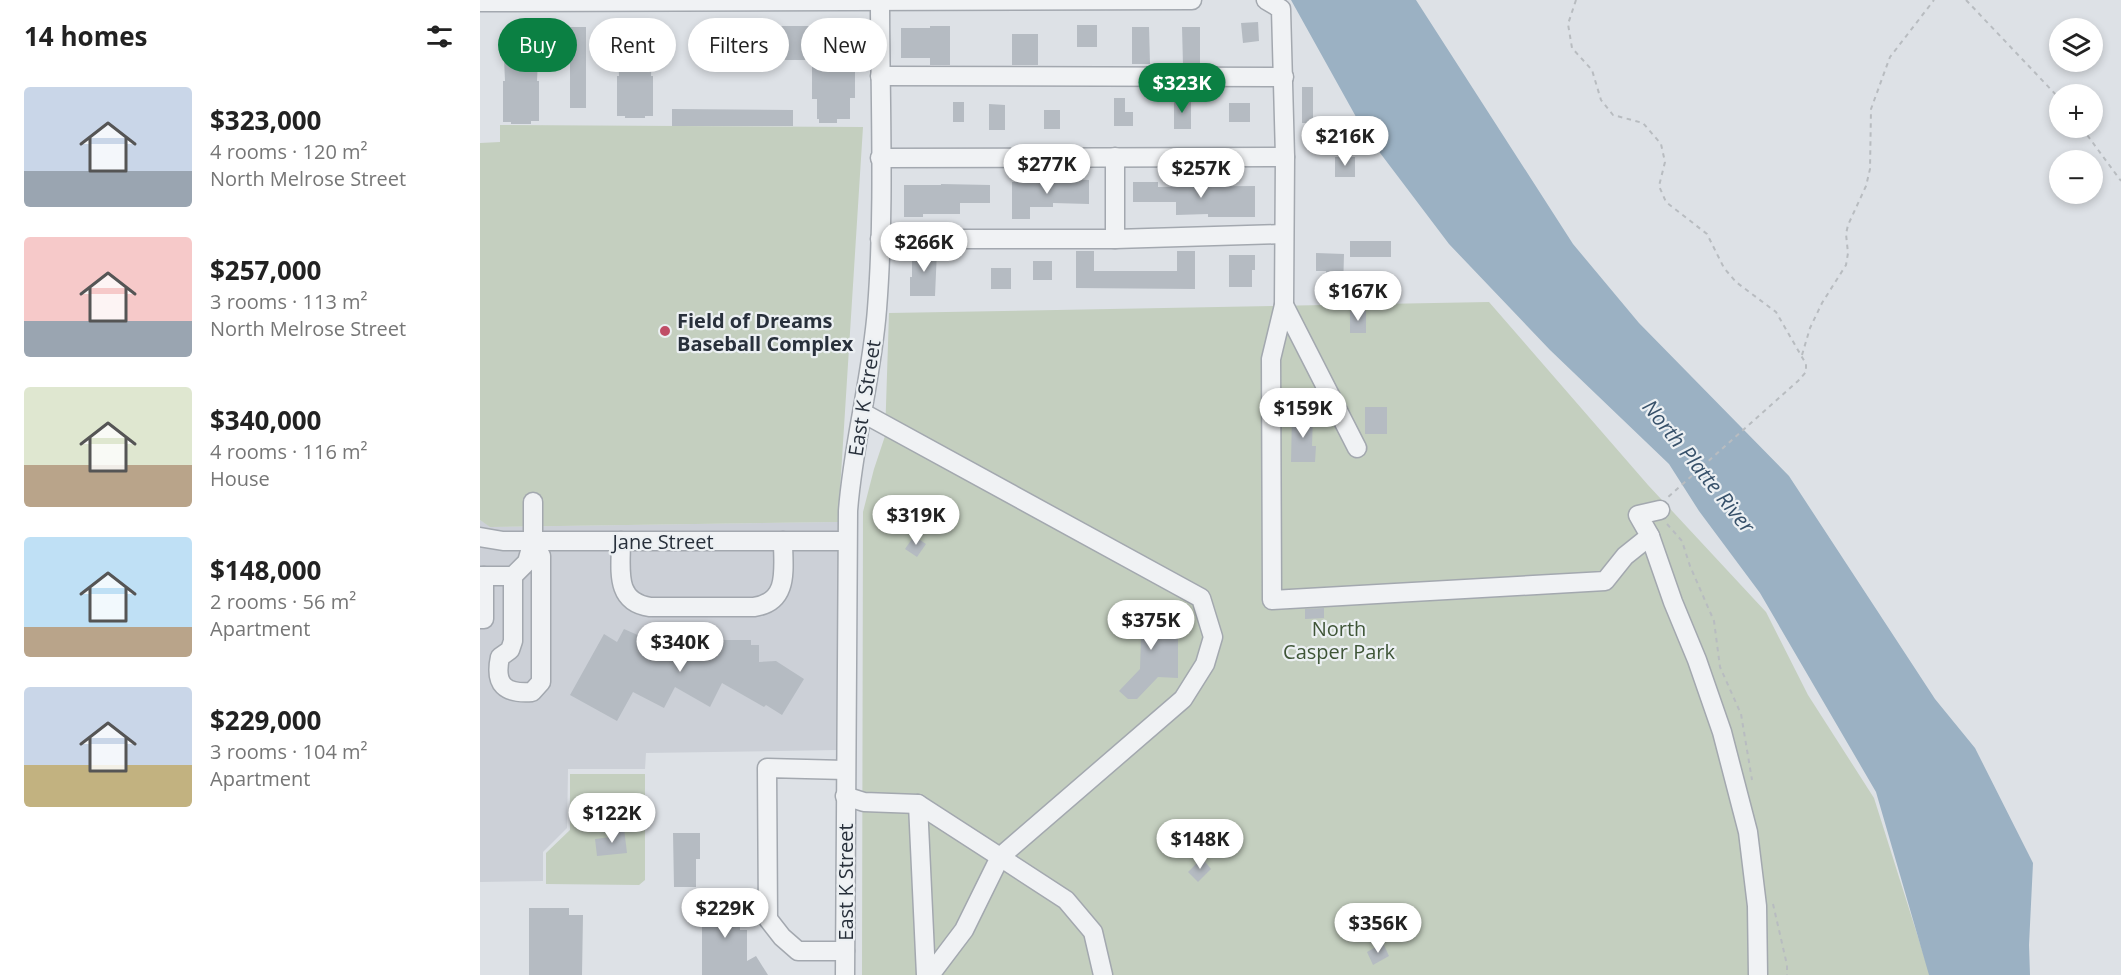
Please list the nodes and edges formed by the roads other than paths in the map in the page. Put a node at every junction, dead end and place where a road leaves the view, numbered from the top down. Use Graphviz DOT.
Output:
graph roads {
  1 [pos="1192,0"];
  2 [pos="1266,0"];
  3 [pos="483,1"];
  4 [pos="880,1"];
  5 [pos="880,76"];
  6 [pos="1284,77"];
  7 [pos="1115,157"];
  8 [pos="1285,157"];
  9 [pos="880,158"];
  10 [pos="1283,234"];
  11 [pos="1115,238"];
  12 [pos="880,239"];
  13 [pos="1284,305"];
  14 [pos="863,413"];
  15 [pos="1357,448"];
  16 [pos="533,502"];
  17 [pos="1664,503"];
  18 [pos="1650,536"];
  19 [pos="480,537"];
  20 [pos="533,541"];
  21 [pos="621,541"];
  22 [pos="783,541"];
  23 [pos="847,541"];
  24 [pos="482,576"];
  25 [pos="513,576"];
  26 [pos="480,619"];
  27 [pos="845,770"];
  28 [pos="845,796"];
  29 [pos="918,804"];
  30 [pos="1000,857"];
  31 [pos="845,951"];
  32 [pos="845,975"];
  33 [pos="928,975"];
  34 [pos="1103,975"];
  35 [pos="1758,975"];
  1 -- 4 [label="street"];
  2 -- 6 [label="street"];
  3 -- 4 [label="street"];
  4 -- 5 [label="street, East K Street"];
  5 -- 6 [label="street"];
  5 -- 9 [label="street, East K Street"];
  6 -- 8 [label="street"];
  7 -- 8 [label="street"];
  7 -- 9 [label="street"];
  7 -- 11 [label="street"];
  8 -- 10 [label="street"];
  9 -- 12 [label="street, East K Street"];
  10 -- 11 [label="street"];
  10 -- 13 [label="street"];
  11 -- 12 [label="street"];
  12 -- 14 [label="street, East K Street"];
  13 -- 15 [label="street"];
  13 -- 18 [label="street"];
  14 -- 23 [label="street, East K Street"];
  14 -- 30 [label="street"];
  16 -- 20 [label="street"];
  17 -- 18 [label="street"];
  18 -- 35 [label="street"];
  19 -- 20 [label="street, Jane Street"];
  20 -- 21 [label="street, Jane Street"];
  20 -- 25 [label="street"];
  20 -- 25 [label="street"];
  21 -- 22 [label="street, Jane Street"];
  21 -- 22 [label="street"];
  22 -- 23 [label="street, Jane Street"];
  23 -- 27 [label="street, East K Street"];
  24 -- 25 [label="street"];
  24 -- 26 [label="street"];
  27 -- 28 [label="street, East K Street"];
  27 -- 31 [label="street"];
  28 -- 29 [label="street"];
  28 -- 31 [label="street, East K Street"];
  29 -- 30 [label="street"];
  29 -- 33 [label="street"];
  30 -- 33 [label="street"];
  30 -- 34 [label="street"];
  31 -- 32 [label="street, East K Street"];
}
